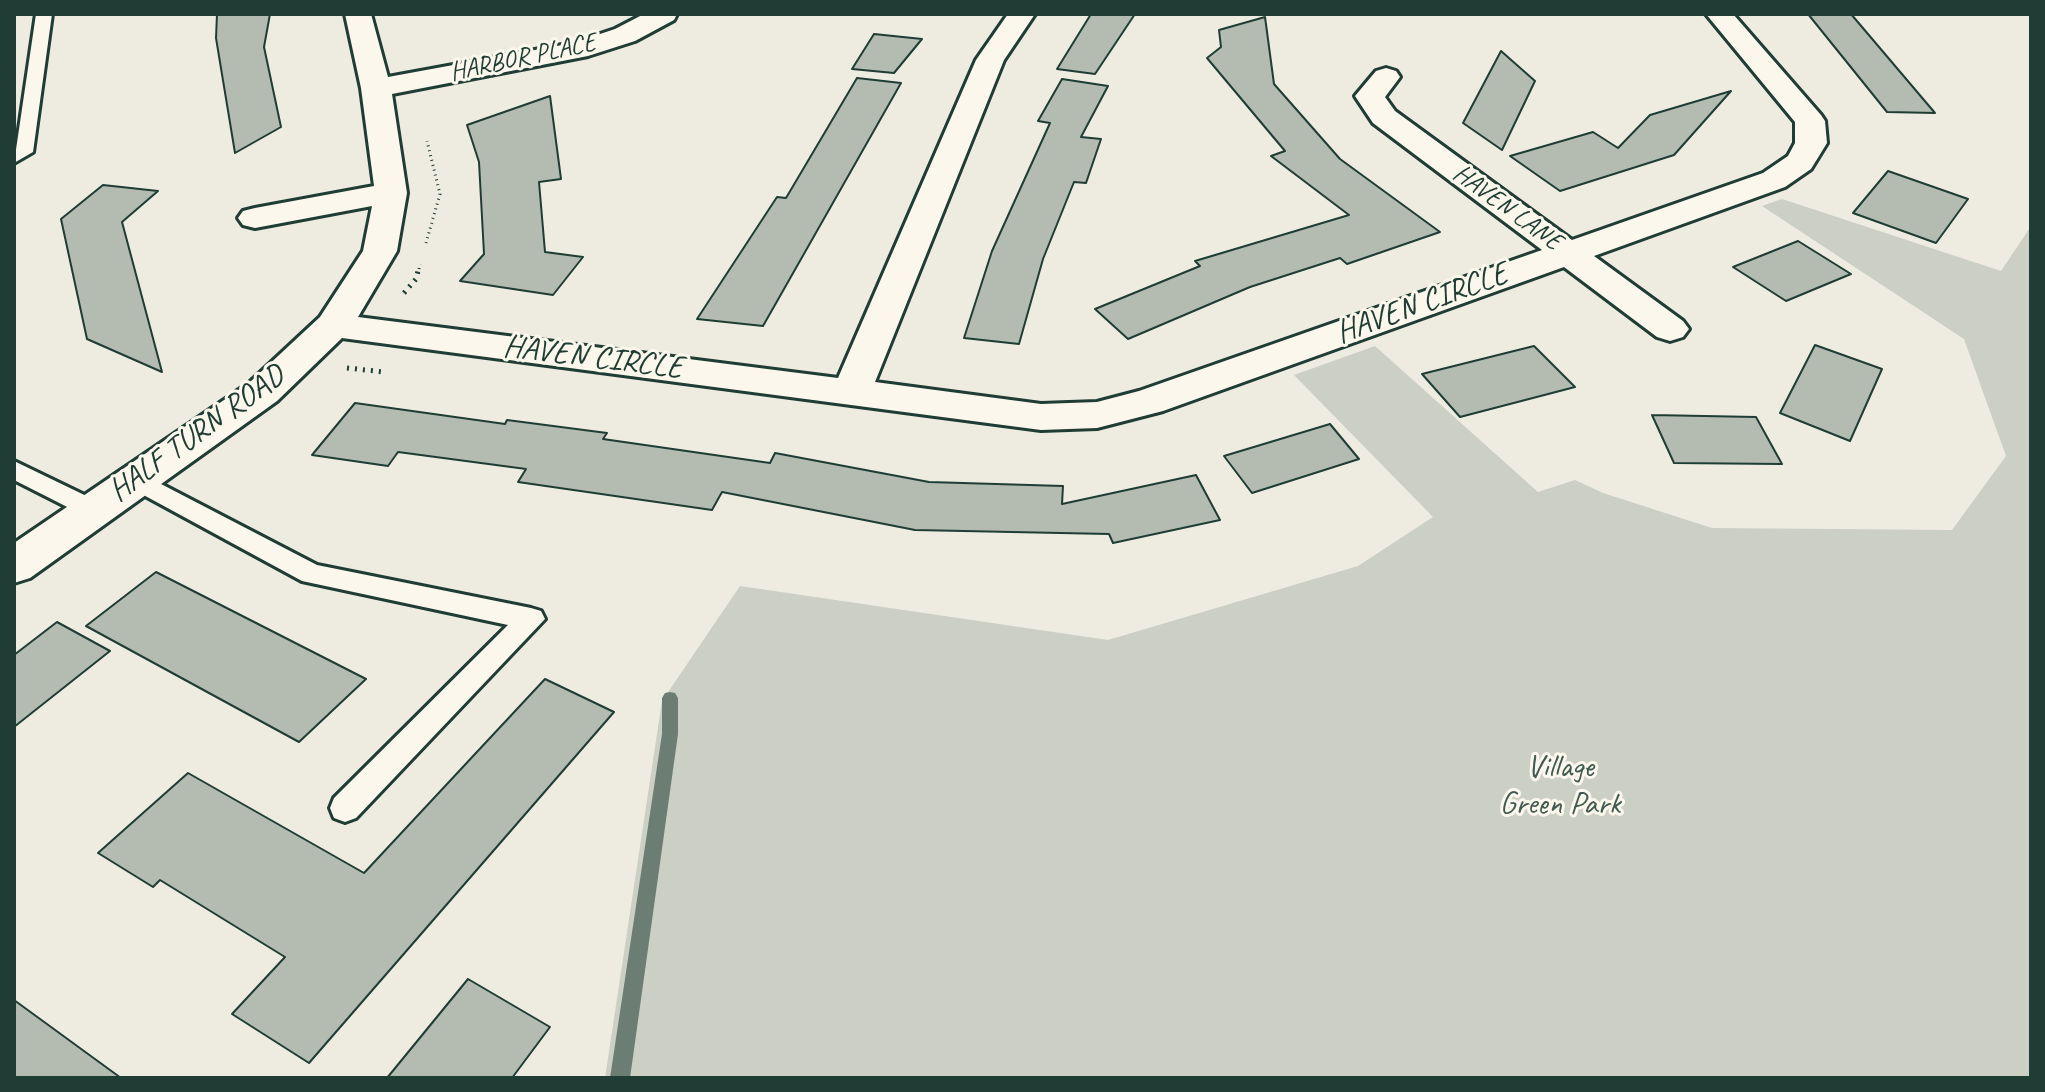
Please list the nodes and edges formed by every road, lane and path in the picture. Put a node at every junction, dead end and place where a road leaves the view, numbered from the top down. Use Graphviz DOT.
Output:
graph roads {
  1 [pos="44,14"];
  2 [pos="358,14"];
  3 [pos="664,14"];
  4 [pos="1022,14"];
  5 [pos="1719,14"];
  6 [pos="1386,77"];
  7 [pos="376,88"];
  8 [pos="21,128"];
  9 [pos="14,157"];
  10 [pos="391,193"];
  11 [pos="255,218"];
  12 [pos="1567,252"];
  13 [pos="334,325"];
  14 [pos="1670,329"];
  15 [pos="342,367"];
  16 [pos="389,372"];
  17 [pos="852,391"];
  18 [pos="14,470"];
  19 [pos="136,480"];
  20 [pos="94,510"];
  21 [pos="14,566"];
  22 [pos="345,808"];
  1 -- 8 [label="lane"];
  2 -- 7 [label="street, HALF TURN ROAD"];
  3 -- 7 [label="street, HARBOR PLACE"];
  4 -- 17 [label="street"];
  5 -- 12 [label="street, HAVEN CIRCLE"];
  6 -- 12 [label="street, HAVEN LANE"];
  7 -- 10 [label="street, HALF TURN ROAD"];
  8 -- 9 [label="lane"];
  10 -- 11 [label="street"];
  10 -- 13 [label="street, HALF TURN ROAD"];
  12 -- 14 [label="street, HAVEN LANE"];
  12 -- 17 [label="street, HAVEN CIRCLE"];
  13 -- 17 [label="street, HAVEN CIRCLE"];
  13 -- 19 [label="street, HALF TURN ROAD"];
  15 -- 16 [label="path"];
  18 -- 20 [label="lane"];
  19 -- 20 [label="street, HALF TURN ROAD"];
  19 -- 22 [label="lane"];
  20 -- 21 [label="street, HALF TURN ROAD"];
}
